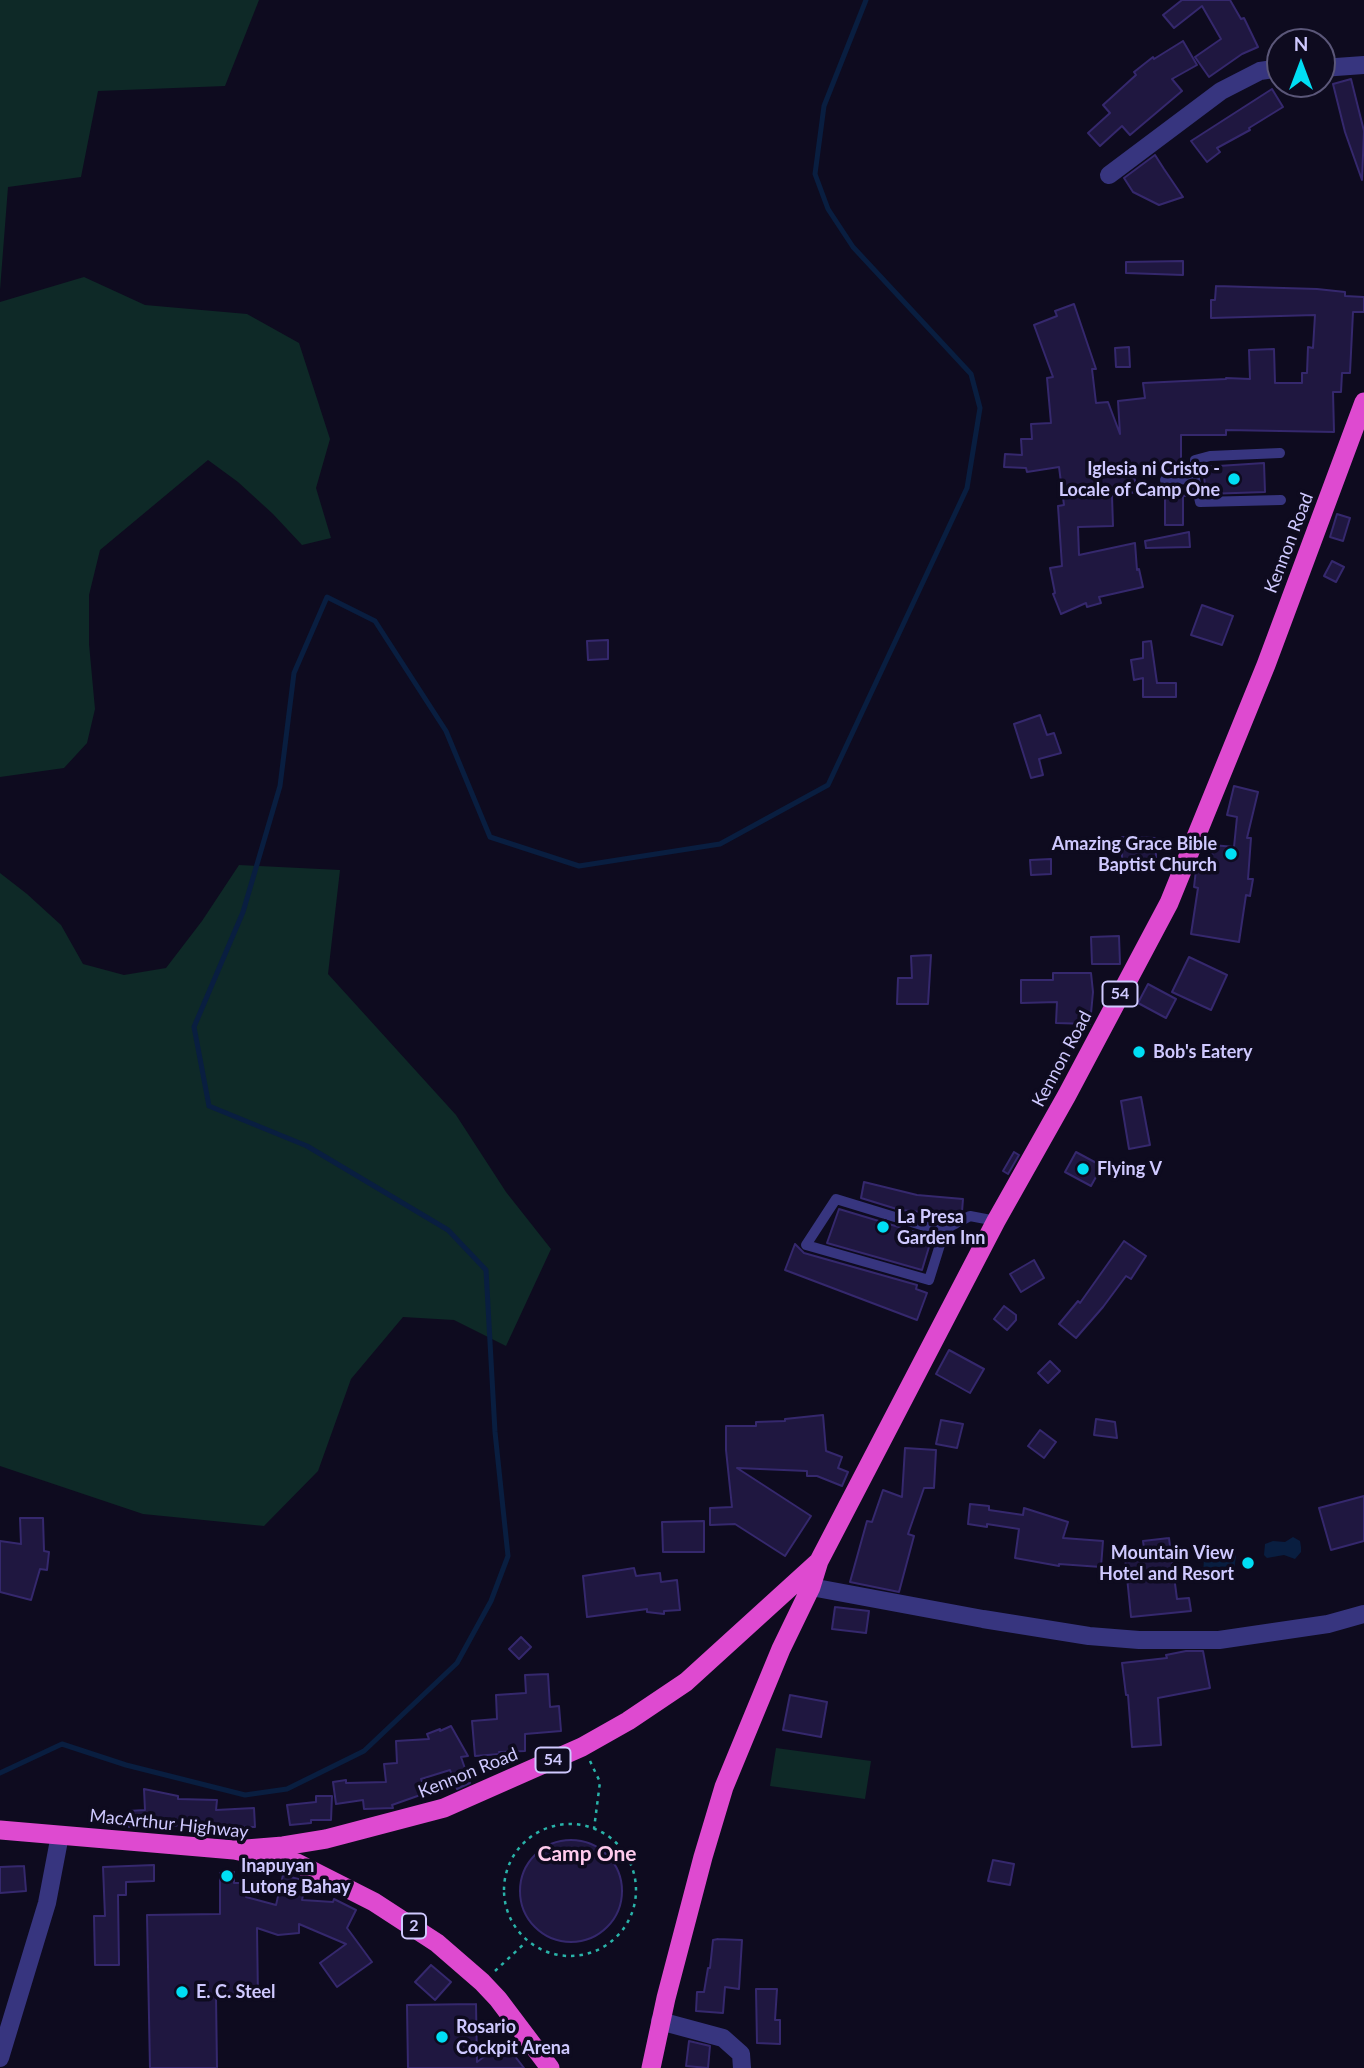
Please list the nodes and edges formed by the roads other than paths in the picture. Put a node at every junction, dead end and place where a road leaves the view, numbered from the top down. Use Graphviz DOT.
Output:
graph roads {
  1 [pos="1364,65"];
  2 [pos="1336,67"];
  3 [pos="1266,70"];
  4 [pos="1109,175"];
  5 [pos="1364,402"];
  6 [pos="1280,453"];
  7 [pos="1195,479"];
  8 [pos="1165,480"];
  9 [pos="1281,500"];
  10 [pos="996,1221"];
  11 [pos="944,1232"];
  12 [pos="819,1561"];
  13 [pos="811,1587"];
  14 [pos="1364,1614"];
  15 [pos="3,1833"];
  16 [pos="60,1835"];
  17 [pos="234,1850"];
  18 [pos="660,2021"];
  19 [pos="0,2058"];
  20 [pos="550,2068"];
  21 [pos="651,2068"];
  22 [pos="742,2068"];
  1 -- 2 [label="street"];
  3 -- 4 [label="street"];
  5 -- 10 [label="highway, Kennon Road / 54"];
  6 -- 7 [label="lane"];
  7 -- 8 [label="lane"];
  7 -- 9 [label="lane"];
  10 -- 11 [label="lane"];
  10 -- 12 [label="highway, Kennon Road / 54"];
  11 -- 11 [label="lane"];
  12 -- 13 [label="highway, Kennon Road / 54"];
  12 -- 17 [label="highway, Kennon Road / 54"];
  13 -- 14 [label="street"];
  13 -- 18 [label="highway, Kennon Road / 54"];
  15 -- 16 [label="highway, MacArthur Highway / 2"];
  16 -- 17 [label="highway, MacArthur Highway / 2"];
  16 -- 19 [label="street"];
  17 -- 20 [label="highway, MacArthur Highway / 2"];
  18 -- 21 [label="highway, Kennon Road / 54"];
  18 -- 22 [label="street"];
}
